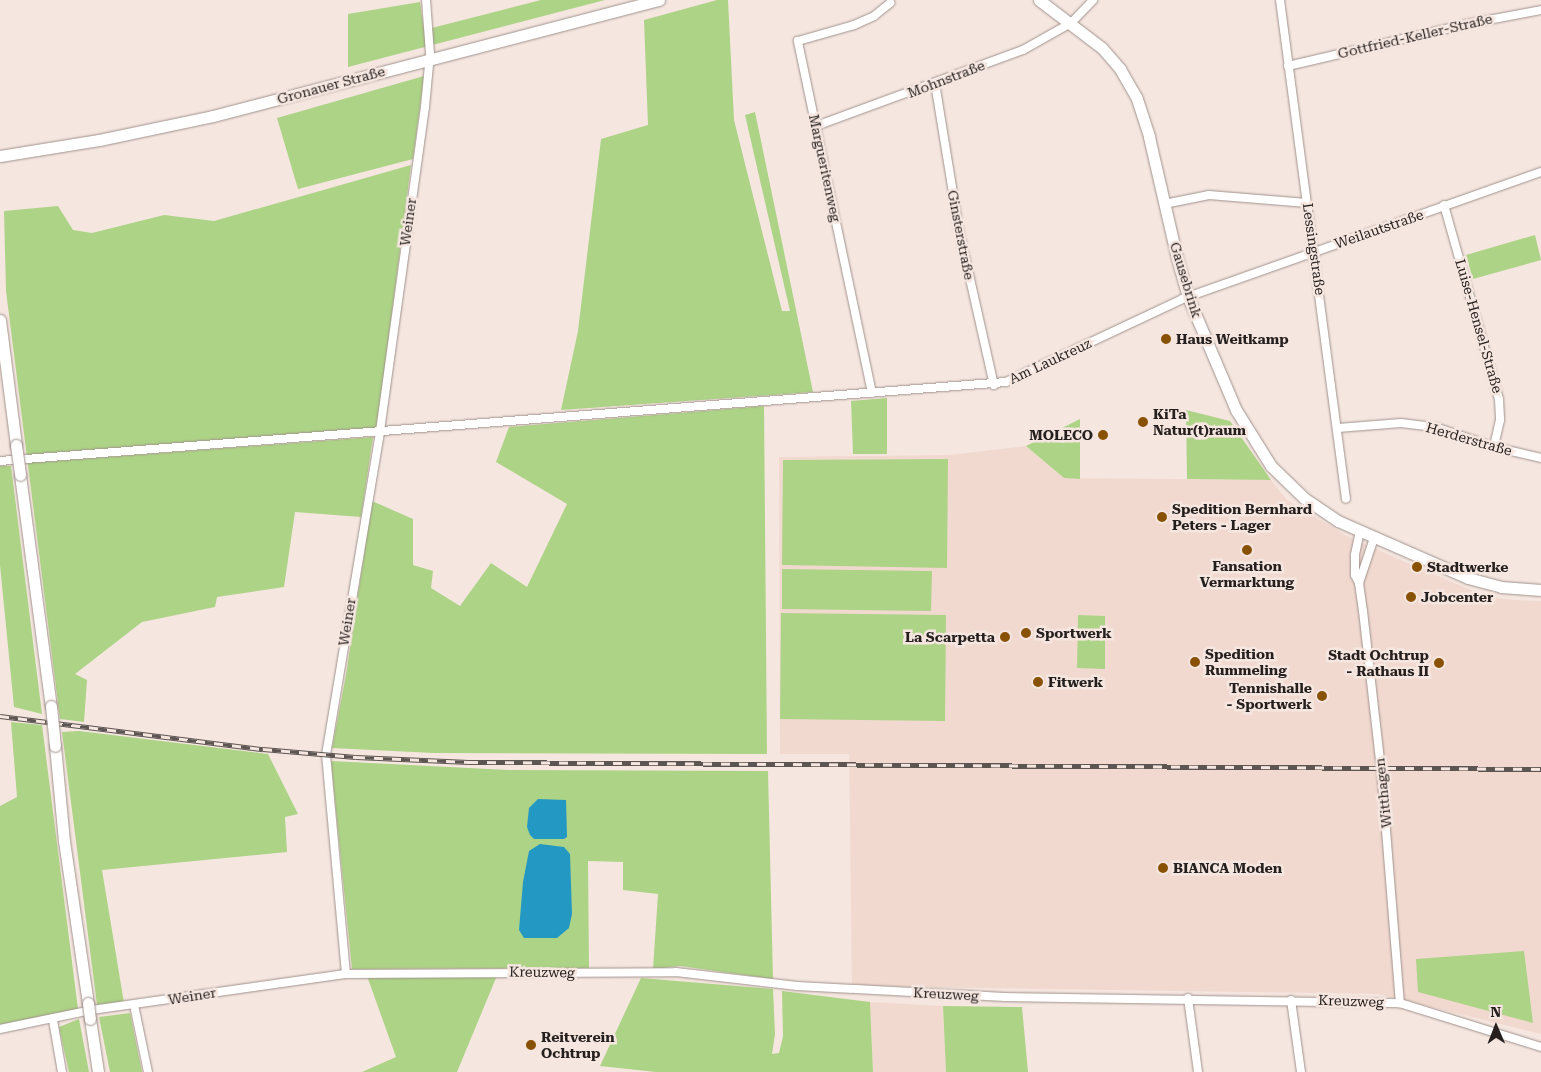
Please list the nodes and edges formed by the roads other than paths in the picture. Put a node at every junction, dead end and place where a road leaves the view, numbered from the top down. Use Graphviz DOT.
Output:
graph roads {
  1 [pos="426,0"];
  2 [pos="659,0"];
  3 [pos="1039,0"];
  4 [pos="1093,0"];
  5 [pos="1280,0"];
  6 [pos="890,3"];
  7 [pos="1541,10"];
  8 [pos="1071,23"];
  9 [pos="430,59"];
  10 [pos="1288,66"];
  11 [pos="935,84"];
  12 [pos="816,126"];
  13 [pos="0,156"];
  14 [pos="1541,172"];
  15 [pos="1307,203"];
  16 [pos="1164,204"];
  17 [pos="1444,205"];
  18 [pos="1315,252"];
  19 [pos="1188,297"];
  20 [pos="0,320"];
  21 [pos="994,384"];
  22 [pos="872,393"];
  23 [pos="1338,428"];
  24 [pos="380,431"];
  25 [pos="1494,447"];
  26 [pos="1541,458"];
  27 [pos="0,461"];
  28 [pos="1346,499"];
  29 [pos="1360,532"];
  30 [pos="1374,538"];
  31 [pos="1359,583"];
  32 [pos="1541,590"];
  33 [pos="346,974"];
  34 [pos="1188,998"];
  35 [pos="1291,1000"];
  36 [pos="1400,1003"];
  37 [pos="134,1005"];
  38 [pos="53,1020"];
  39 [pos="0,1029"];
  40 [pos="1541,1047"];
  41 [pos="62,1072"];
  42 [pos="98,1072"];
  43 [pos="148,1072"];
  44 [pos="1198,1072"];
  45 [pos="1301,1072"];
  1 -- 9 [label="street, Weiner"];
  2 -- 9 [label="main road, Gronauer Straße"];
  3 -- 8 [label="main road, Gausebrink"];
  4 -- 8 [label="street, Mohnstraße"];
  5 -- 10 [label="street, Lessingstraße"];
  6 -- 12 [label="street, Margueritenweg"];
  7 -- 10 [label="street, Gottfried-Keller-Straße"];
  8 -- 11 [label="street, Mohnstraße"];
  8 -- 16 [label="main road, Gausebrink"];
  9 -- 13 [label="main road, Gronauer Straße"];
  9 -- 24 [label="street, Weiner"];
  10 -- 15 [label="street, Lessingstraße"];
  11 -- 12 [label="street, Mohnstraße"];
  11 -- 21 [label="street, Ginsterstraße"];
  12 -- 22 [label="street, Margueritenweg"];
  14 -- 17 [label="street, Weilautstraße"];
  15 -- 16 [label="street"];
  15 -- 18 [label="street, Lessingstraße"];
  16 -- 19 [label="main road, Gausebrink"];
  17 -- 18 [label="street, Weilautstraße"];
  17 -- 25 [label="street, Luise-Hensel-Straße"];
  18 -- 19 [label="street, Weilautstraße"];
  18 -- 23 [label="street, Lessingstraße"];
  19 -- 21 [label="street, Am Laukreuz"];
  19 -- 29 [label="main road, Gausebrink"];
  20 -- 42 [label="main road, bridge"];
  21 -- 22 [label="street, Am Laukreuz"];
  22 -- 24 [label="street, Am Laukreuz"];
  23 -- 25 [label="street, Herderstraße"];
  23 -- 28 [label="street, Lessingstraße"];
  24 -- 27 [label="street, Am Laukreuz"];
  24 -- 33 [label="street, Weiner"];
  25 -- 26 [label="street, Herderstraße"];
  29 -- 30 [label="main road, Gausebrink"];
  29 -- 31 [label="street, Witthagen"];
  30 -- 31 [label="street, Witthagen"];
  30 -- 32 [label="main road, Gausebrink"];
  31 -- 36 [label="street, Witthagen"];
  33 -- 34 [label="street, Kreuzweg"];
  33 -- 37 [label="street, Weiner"];
  34 -- 35 [label="street, Kreuzweg"];
  34 -- 44 [label="street"];
  35 -- 36 [label="street, Kreuzweg"];
  35 -- 45 [label="street"];
  36 -- 40 [label="street, Kreuzweg"];
  37 -- 38 [label="street, Weiner"];
  37 -- 43 [label="street"];
  38 -- 39 [label="street, Weiner"];
  38 -- 41 [label="street"];
}
